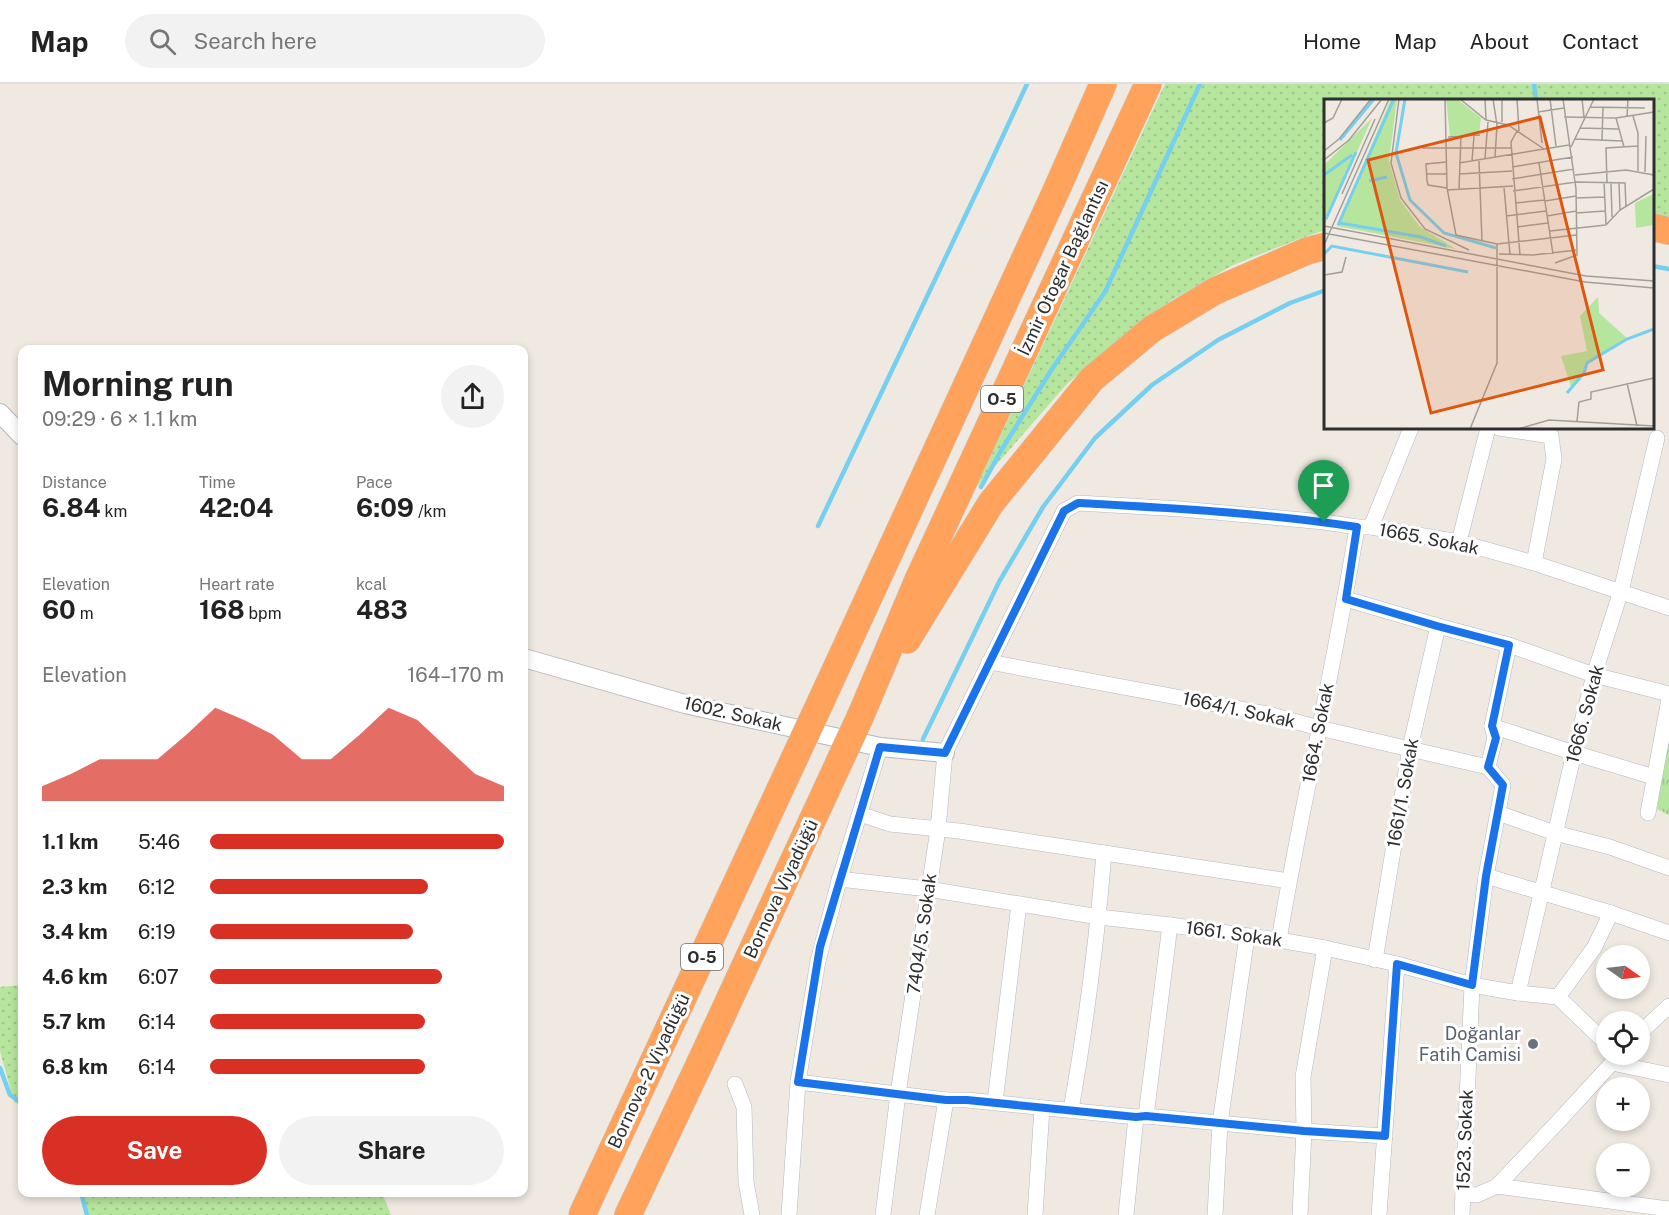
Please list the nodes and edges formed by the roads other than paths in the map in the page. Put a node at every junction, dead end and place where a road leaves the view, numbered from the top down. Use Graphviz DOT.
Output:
graph roads {
  1 [pos="1103,84"];
  2 [pos="1148,84"];
  3 [pos="1654,227"];
  4 [pos="1669,231"];
  5 [pos="1324,246"];
  6 [pos="0,413"];
  7 [pos="1411,429"];
  8 [pos="1488,429"];
  9 [pos="1506,429"];
  10 [pos="18,432"];
  11 [pos="1657,438"];
  12 [pos="1364,527"];
  13 [pos="1459,542"];
  14 [pos="1534,563"];
  15 [pos="1621,591"];
  16 [pos="1346,599"];
  17 [pos="1669,608"];
  18 [pos="1437,626"];
  19 [pos="1509,645"];
  20 [pos="528,659"];
  21 [pos="989,662"];
  22 [pos="1594,675"];
  23 [pos="1669,694"];
  24 [pos="1669,699"];
  25 [pos="861,715"];
  26 [pos="1492,726"];
  27 [pos="1319,728"];
  28 [pos="880,747"];
  29 [pos="1410,748"];
  30 [pos="945,753"];
  31 [pos="1574,753"];
  32 [pos="1488,767"];
  33 [pos="1654,777"];
  34 [pos="1498,813"];
  35 [pos="1648,813"];
  36 [pos="860,814"];
  37 [pos="938,829"];
  38 [pos="1556,833"];
  39 [pos="1104,853"];
  40 [pos="1669,868"];
  41 [pos="1486,876"];
  42 [pos="839,879"];
  43 [pos="1289,881"];
  44 [pos="928,889"];
  45 [pos="1542,892"];
  46 [pos="1019,904"];
  47 [pos="1611,913"];
  48 [pos="1099,917"];
  49 [pos="1170,925"];
  50 [pos="1669,933"];
  51 [pos="1247,936"];
  52 [pos="1279,940"];
  53 [pos="1325,948"];
  54 [pos="1375,960"];
  55 [pos="1397,964"];
  56 [pos="1472,985"];
  57 [pos="1518,993"];
  58 [pos="1558,997"];
  59 [pos="1669,1006"];
  60 [pos="1650,1024"];
  61 [pos="1596,1033"];
  62 [pos="1609,1065"];
  63 [pos="1635,1065"];
  64 [pos="1669,1075"];
  65 [pos="798,1082"];
  66 [pos="735,1083"];
  67 [pos="898,1094"];
  68 [pos="946,1100"];
  69 [pos="995,1102"];
  70 [pos="1042,1108"];
  71 [pos="1071,1110"];
  72 [pos="1141,1116"];
  73 [pos="1220,1123"];
  74 [pos="1304,1131"];
  75 [pos="1385,1136"];
  76 [pos="1497,1186"];
  77 [pos="1463,1194"];
  78 [pos="1669,1209"];
  79 [pos="582,1215"];
  80 [pos="628,1215"];
  81 [pos="752,1215"];
  82 [pos="789,1215"];
  83 [pos="883,1215"];
  84 [pos="927,1215"];
  85 [pos="1035,1215"];
  86 [pos="1126,1215"];
  87 [pos="1215,1215"];
  88 [pos="1300,1215"];
  89 [pos="1379,1215"];
  90 [pos="1462,1215"];
  1 -- 79 [label="highway, Bornova-2 Viyadüğü / O-5, bridge"];
  2 -- 25 [label="highway, İzmir Otogar Bağlantısı / O-5"];
  3 -- 4 [label="highway"];
  5 -- 25 [label="highway"];
  6 -- 10 [label="street"];
  7 -- 12 [label="street, 1664. Sokak"];
  8 -- 13 [label="street"];
  9 -- 14 [label="street"];
  11 -- 15 [label="street, 1666. Sokak"];
  12 -- 13 [label="street, 1665. Sokak"];
  12 -- 16 [label="street, 1664. Sokak"];
  12 -- 21 [label="street, 1665. Sokak"];
  13 -- 14 [label="street, 1665. Sokak"];
  14 -- 15 [label="street, 1665. Sokak"];
  15 -- 17 [label="street, 1665. Sokak"];
  15 -- 22 [label="street, 1666. Sokak"];
  16 -- 18 [label="street"];
  16 -- 27 [label="street, 1664. Sokak"];
  18 -- 19 [label="street"];
  18 -- 29 [label="street, 1661/1. Sokak"];
  19 -- 22 [label="street"];
  19 -- 26 [label="street"];
  20 -- 28 [label="street, 1602. Sokak"];
  21 -- 27 [label="street, 1664/1. Sokak"];
  21 -- 30 [label="street, 7404/5. Sokak"];
  22 -- 23 [label="street"];
  22 -- 31 [label="street, 1666. Sokak"];
  24 -- 33 [label="street"];
  25 -- 80 [label="highway, Bornova Viyadüğü / O-5, bridge"];
  26 -- 31 [label="street"];
  26 -- 32 [label="street"];
  27 -- 29 [label="street, 1664/1. Sokak"];
  27 -- 43 [label="street, 1664. Sokak"];
  28 -- 30 [label="street, 1602. Sokak"];
  28 -- 36 [label="street"];
  29 -- 32 [label="street, 1664/1. Sokak"];
  29 -- 54 [label="street, 1661/1. Sokak"];
  30 -- 37 [label="street, 7404/5. Sokak"];
  31 -- 33 [label="street"];
  31 -- 38 [label="street, 1666. Sokak"];
  32 -- 34 [label="street, 1523. Sokak"];
  33 -- 35 [label="street"];
  34 -- 38 [label="street"];
  34 -- 41 [label="street, 1523. Sokak"];
  36 -- 37 [label="street"];
  36 -- 42 [label="street"];
  37 -- 39 [label="street"];
  37 -- 44 [label="street, 7404/5. Sokak"];
  38 -- 40 [label="street"];
  38 -- 45 [label="street, 1666. Sokak"];
  39 -- 43 [label="street"];
  39 -- 48 [label="street"];
  41 -- 45 [label="street"];
  41 -- 56 [label="street, 1523. Sokak"];
  42 -- 44 [label="street, 1661. Sokak"];
  42 -- 65 [label="street"];
  43 -- 52 [label="street, 1664. Sokak"];
  44 -- 46 [label="street, 1661. Sokak"];
  44 -- 67 [label="street, 7404/5. Sokak"];
  45 -- 47 [label="street"];
  45 -- 57 [label="street, 1666. Sokak"];
  46 -- 48 [label="street, 1661. Sokak"];
  46 -- 69 [label="street"];
  47 -- 50 [label="street"];
  47 -- 58 [label="street"];
  48 -- 49 [label="street, 1661. Sokak"];
  48 -- 71 [label="street"];
  49 -- 51 [label="street, 1661. Sokak"];
  49 -- 72 [label="street"];
  51 -- 52 [label="street, 1661. Sokak"];
  51 -- 73 [label="street"];
  52 -- 53 [label="street, 1661. Sokak"];
  53 -- 54 [label="street, 1661. Sokak"];
  53 -- 74 [label="street"];
  54 -- 55 [label="street, 1661. Sokak"];
  55 -- 56 [label="street, 1661. Sokak"];
  55 -- 75 [label="street"];
  56 -- 57 [label="street, 1661. Sokak"];
  56 -- 77 [label="street, 1523. Sokak"];
  57 -- 58 [label="street, 1661. Sokak"];
  58 -- 61 [label="street"];
  59 -- 60 [label="street"];
  62 -- 76 [label="street"];
  63 -- 64 [label="street"];
  65 -- 67 [label="street"];
  65 -- 82 [label="street"];
  66 -- 81 [label="street"];
  67 -- 68 [label="street"];
  67 -- 83 [label="street, 7404/5. Sokak"];
  68 -- 69 [label="street"];
  68 -- 84 [label="street"];
  69 -- 70 [label="street"];
  70 -- 71 [label="street"];
  70 -- 85 [label="street"];
  71 -- 72 [label="street"];
  72 -- 73 [label="street"];
  72 -- 86 [label="street"];
  73 -- 74 [label="street"];
  73 -- 87 [label="street"];
  74 -- 75 [label="street"];
  74 -- 88 [label="street"];
  75 -- 89 [label="street"];
  76 -- 77 [label="street"];
  76 -- 78 [label="street"];
  77 -- 90 [label="street, 1523. Sokak"];
}
